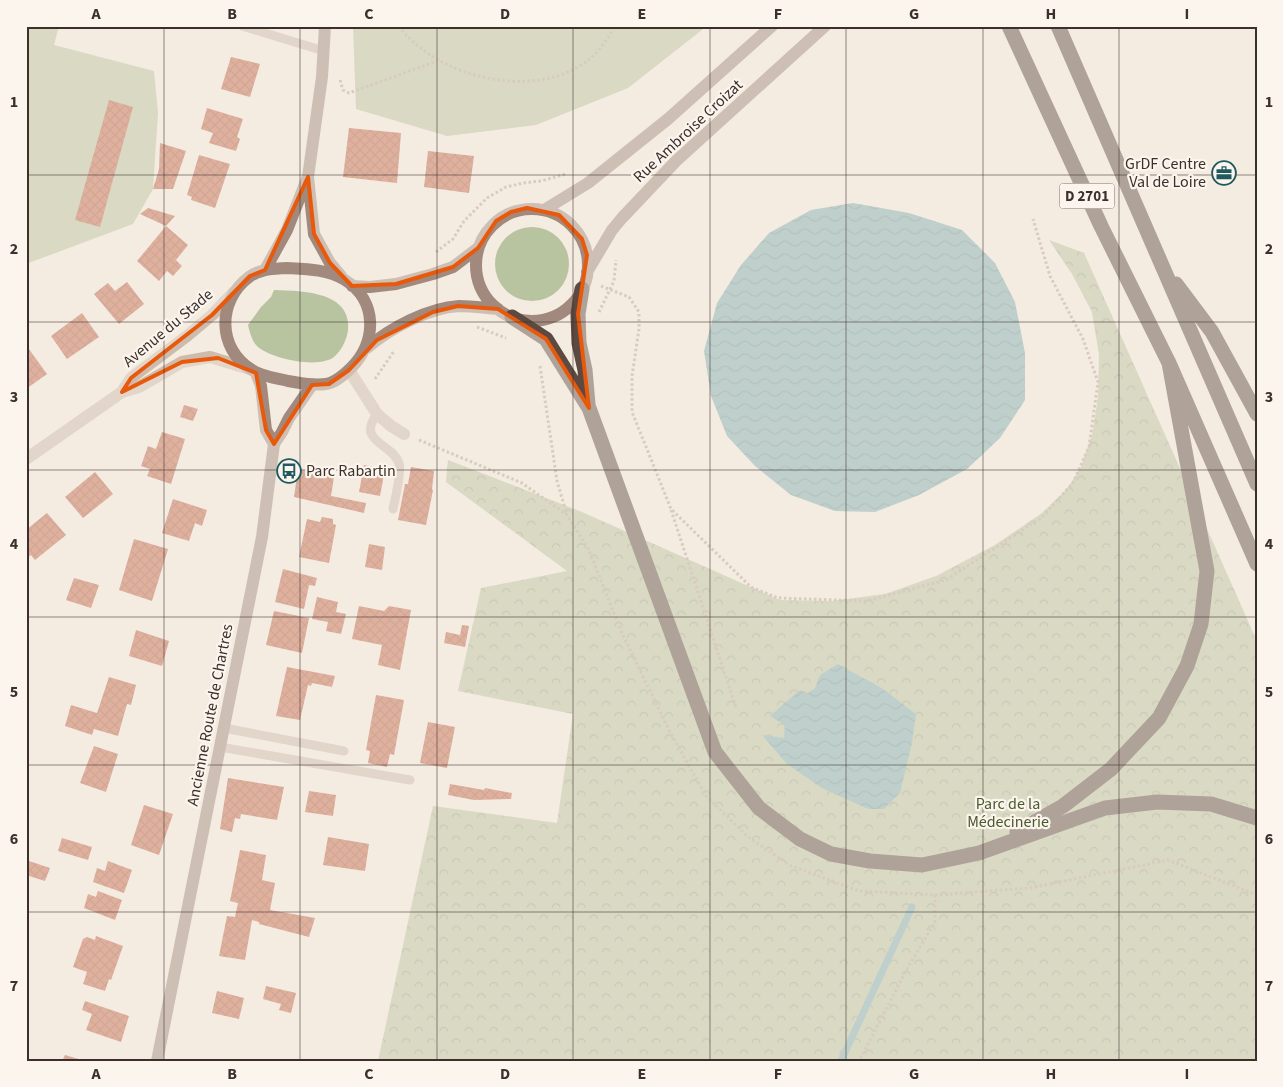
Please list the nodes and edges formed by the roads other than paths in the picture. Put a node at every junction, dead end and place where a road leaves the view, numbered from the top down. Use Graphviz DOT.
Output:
graph roads {
  1 [pos="242,26"];
  2 [pos="326,26"];
  3 [pos="772,26"];
  4 [pos="825,26"];
  5 [pos="1009,26"];
  6 [pos="1058,26"];
  7 [pos="324,51"];
  8 [pos="308,177"];
  9 [pos="544,210"];
  10 [pos="478,248"];
  11 [pos="1160,262"];
  12 [pos="265,270"];
  13 [pos="585,280"];
  14 [pos="348,283"];
  15 [pos="236,291"];
  16 [pos="498,309"];
  17 [pos="512,317"];
  18 [pos="365,350"];
  19 [pos="1169,363"];
  20 [pos="349,370"];
  21 [pos="253,371"];
  22 [pos="312,385"];
  23 [pos="122,392"];
  24 [pos="589,408"];
  25 [pos="377,414"];
  26 [pos="1257,414"];
  27 [pos="404,434"];
  28 [pos="274,444"];
  29 [pos="26,459"];
  30 [pos="1257,484"];
  31 [pos="393,509"];
  32 [pos="1257,564"];
  33 [pos="224,728"];
  34 [pos="220,747"];
  35 [pos="344,750"];
  36 [pos="410,780"];
  37 [pos="1257,818"];
  38 [pos="979,853"];
  39 [pos="157,1061"];
  1 -- 7 [label="lane"];
  2 -- 7 [label="main road"];
  3 -- 9 [label="main road, Rue Ambroise Croizat"];
  4 -- 13 [label="main road, Rue Ambroise Croizat"];
  5 -- 19 [label="highway, D 2701"];
  6 -- 11 [label="highway, D 2701"];
  7 -- 8 [label="main road"];
  8 -- 12 [label="main road"];
  8 -- 14 [label="main road"];
  9 -- 10 [label="main road"];
  9 -- 13 [label="main road"];
  10 -- 14 [label="main road"];
  10 -- 16 [label="main road"];
  11 -- 26 [label="highway"];
  11 -- 30 [label="highway, D 2701"];
  12 -- 14 [label="main road"];
  12 -- 15 [label="main road"];
  13 -- 17 [label="main road"];
  13 -- 24 [label="highway"];
  14 -- 18 [label="main road"];
  15 -- 21 [label="main road"];
  15 -- 23 [label="street, Avenue du Stade"];
  16 -- 17 [label="main road"];
  16 -- 18 [label="main road"];
  17 -- 24 [label="highway"];
  18 -- 20 [label="main road"];
  19 -- 32 [label="highway, D 2701"];
  19 -- 38 [label="highway"];
  20 -- 22 [label="main road"];
  20 -- 25 [label="street"];
  21 -- 22 [label="main road"];
  21 -- 23 [label="street, Avenue du Stade"];
  21 -- 28 [label="main road"];
  22 -- 28 [label="main road, Ancienne Route de Chartres"];
  23 -- 29 [label="street, Avenue du Stade"];
  24 -- 38 [label="highway"];
  25 -- 27 [label="street"];
  25 -- 31 [label="lane"];
  28 -- 33 [label="main road, Ancienne Route de Chartres"];
  33 -- 34 [label="main road, Ancienne Route de Chartres"];
  33 -- 35 [label="lane"];
  34 -- 36 [label="lane"];
  34 -- 39 [label="main road, Ancienne Route de Chartres"];
  37 -- 38 [label="highway"];
}
